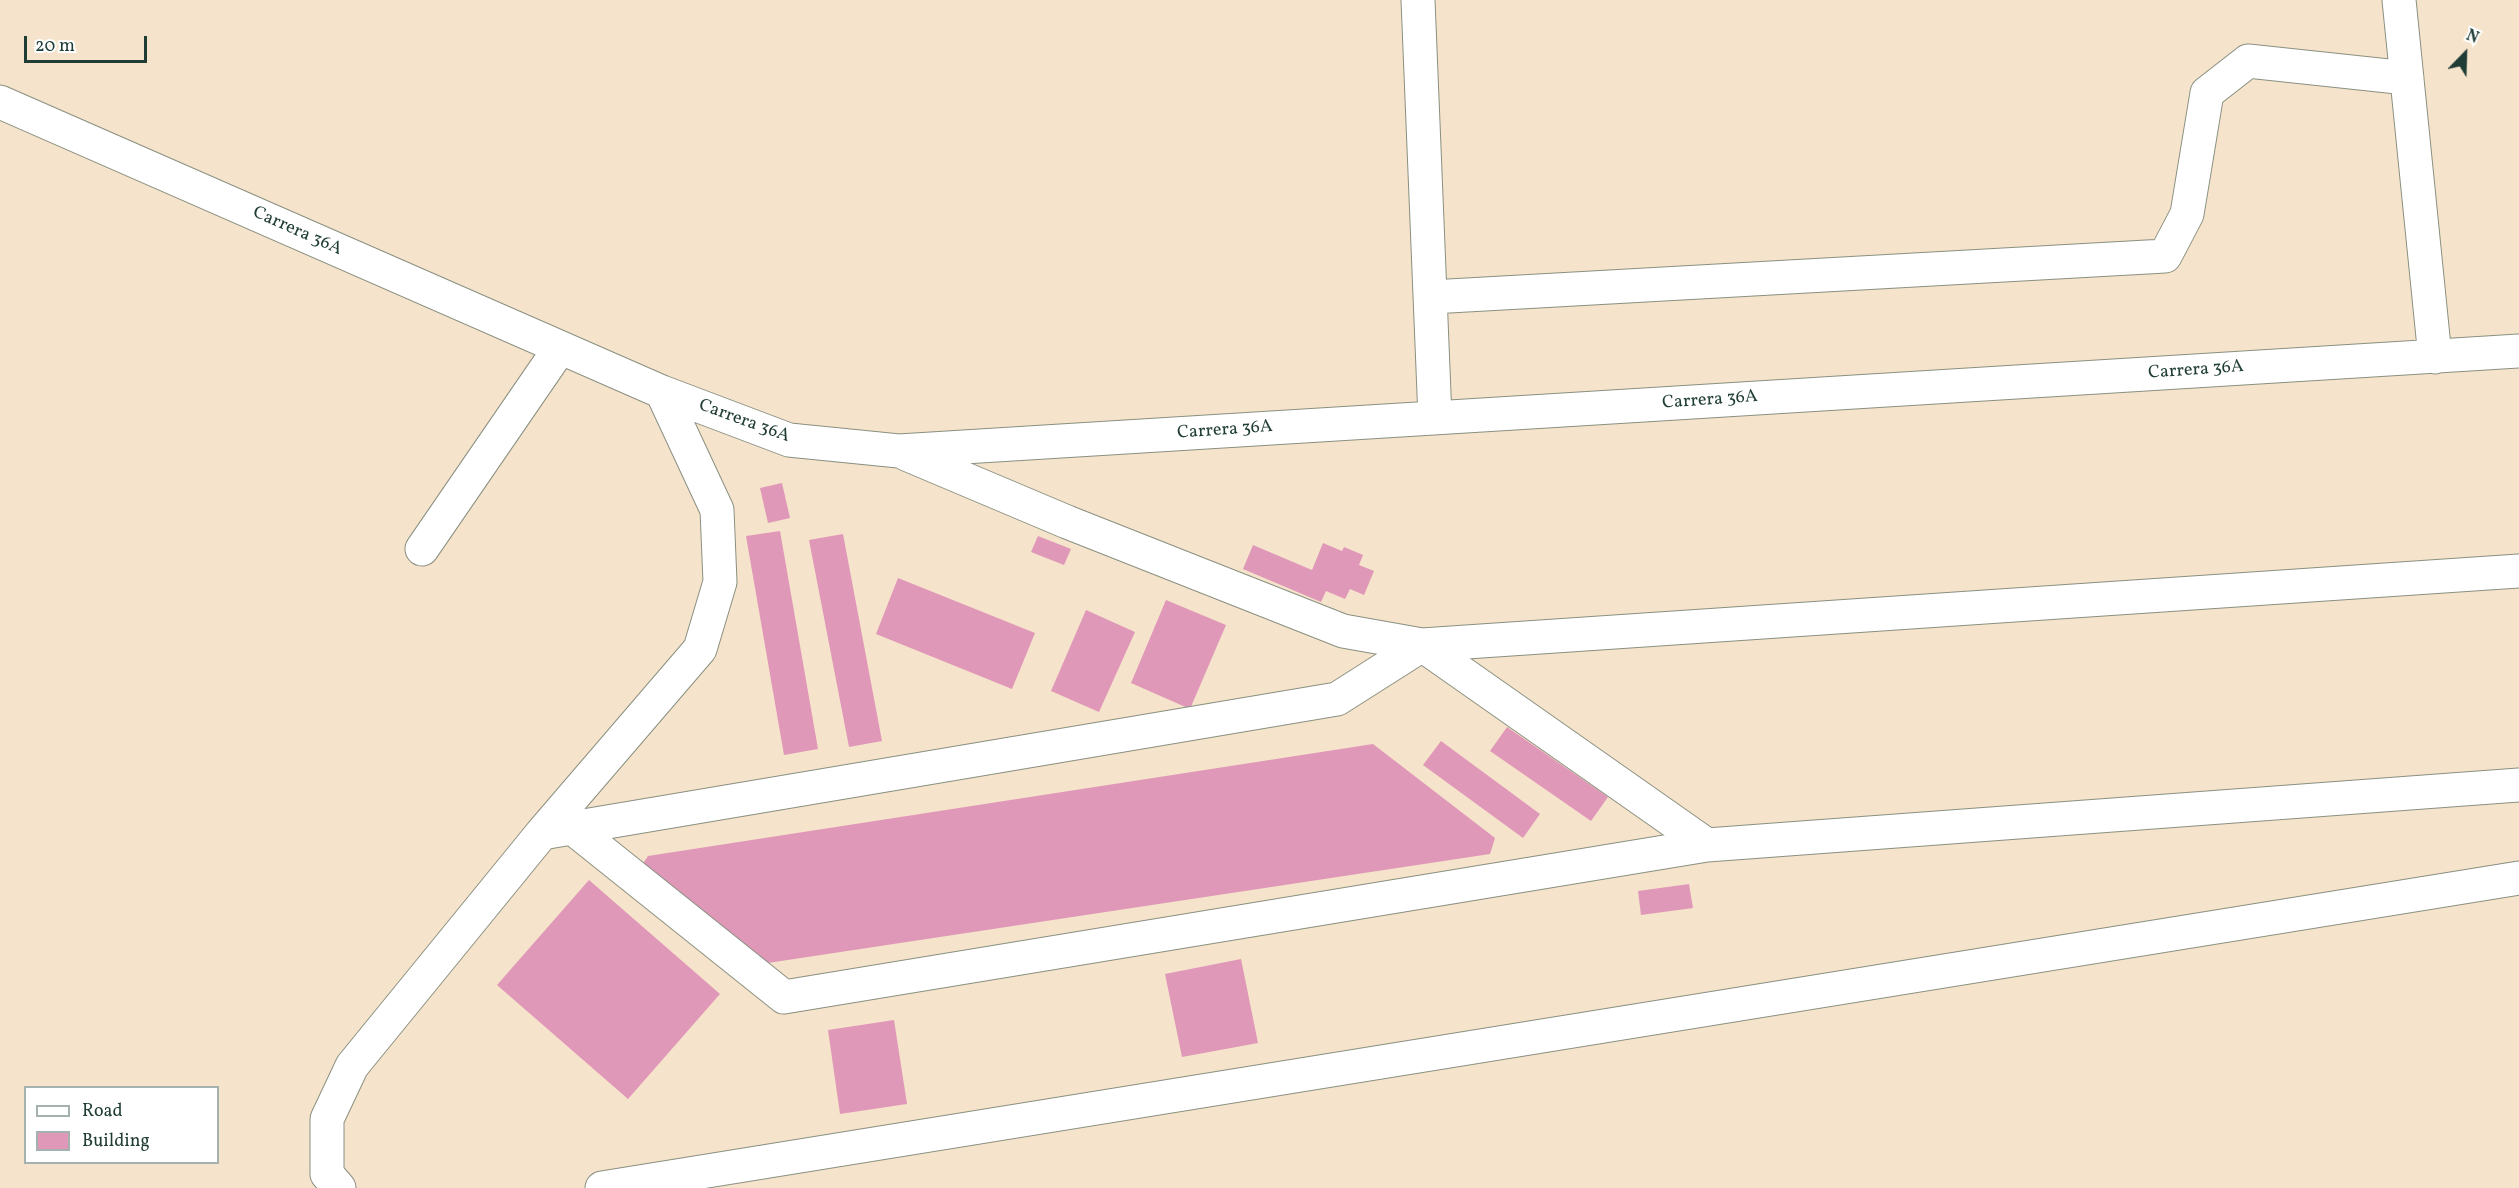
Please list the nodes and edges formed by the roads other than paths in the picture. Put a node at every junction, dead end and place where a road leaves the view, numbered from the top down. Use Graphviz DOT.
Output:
graph roads {
  1 [pos="1418,0"];
  2 [pos="2399,0"];
  3 [pos="2407,78"];
  4 [pos="0,102"];
  5 [pos="1431,297"];
  6 [pos="560,348"];
  7 [pos="2519,351"];
  8 [pos="2435,357"];
  9 [pos="662,392"];
  10 [pos="1435,418"];
  11 [pos="899,452"];
  12 [pos="423,549"];
  13 [pos="2519,571"];
  14 [pos="1422,645"];
  15 [pos="2519,785"];
  16 [pos="574,829"];
  17 [pos="542,833"];
  18 [pos="1707,845"];
  19 [pos="2519,878"];
  20 [pos="339,1188"];
  21 [pos="602,1188"];
  1 -- 5 [label="lane"];
  2 -- 3 [label="lane"];
  3 -- 5 [label="lane"];
  3 -- 8 [label="lane"];
  4 -- 6 [label="lane, Carrera 36A"];
  5 -- 10 [label="lane"];
  6 -- 9 [label="lane, Carrera 36A"];
  6 -- 12 [label="lane"];
  7 -- 8 [label="lane, Carrera 36A"];
  8 -- 10 [label="lane, Carrera 36A"];
  9 -- 11 [label="lane, Carrera 36A"];
  9 -- 17 [label="lane"];
  10 -- 11 [label="lane, Carrera 36A"];
  11 -- 14 [label="lane"];
  13 -- 14 [label="lane"];
  14 -- 16 [label="lane"];
  14 -- 18 [label="lane"];
  15 -- 18 [label="lane"];
  16 -- 17 [label="lane"];
  16 -- 18 [label="lane"];
  17 -- 20 [label="lane"];
  19 -- 21 [label="lane"];
}
